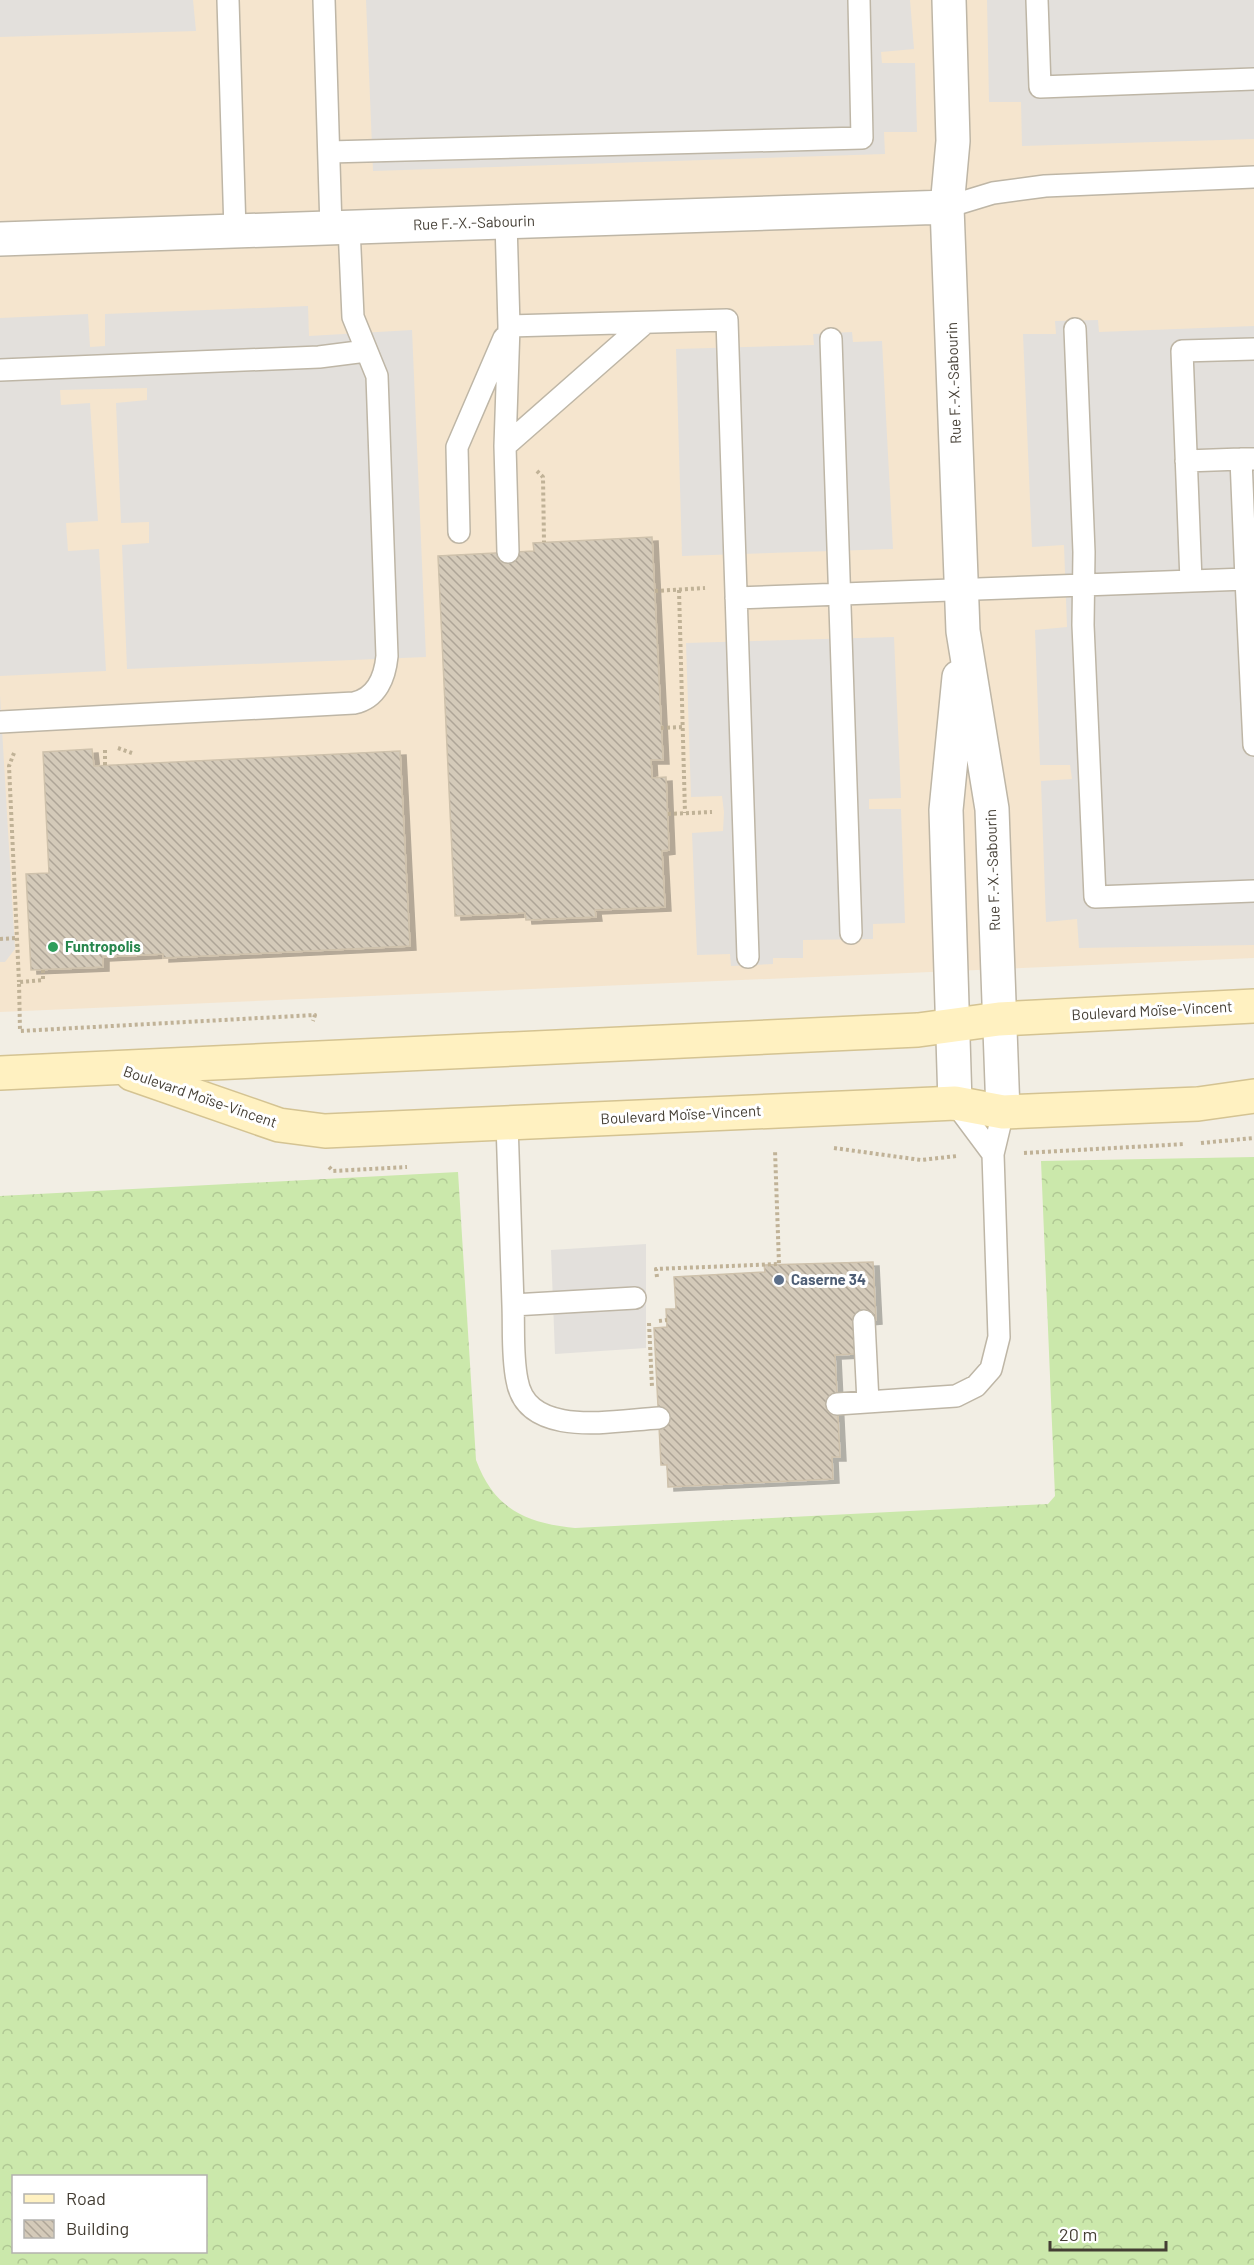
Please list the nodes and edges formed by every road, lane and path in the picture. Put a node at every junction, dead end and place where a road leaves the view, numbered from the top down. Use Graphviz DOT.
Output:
graph roads {
  1 [pos="228,0"];
  2 [pos="324,0"];
  3 [pos="859,0"];
  4 [pos="949,0"];
  5 [pos="1037,0"];
  6 [pos="1254,79"];
  7 [pos="329,152"];
  8 [pos="1254,177"];
  9 [pos="947,207"];
  10 [pos="506,222"];
  11 [pos="340,228"];
  12 [pos="235,231"];
  13 [pos="0,239"];
  14 [pos="645,323"];
  15 [pos="509,327"];
  16 [pos="1075,329"];
  17 [pos="831,339"];
  18 [pos="1254,349"];
  19 [pos="366,351"];
  20 [pos="0,370"];
  21 [pos="505,446"];
  22 [pos="1248,459"];
  23 [pos="1186,461"];
  24 [pos="543,477"];
  25 [pos="459,532"];
  26 [pos="544,542"];
  27 [pos="508,552"];
  28 [pos="1246,579"];
  29 [pos="1191,581"];
  30 [pos="1082,585"];
  31 [pos="716,588"];
  32 [pos="961,588"];
  33 [pos="679,590"];
  34 [pos="655,591"];
  35 [pos="838,592"];
  36 [pos="736,597"];
  37 [pos="963,631"];
  38 [pos="0,722"];
  39 [pos="683,727"];
  40 [pos="661,728"];
  41 [pos="1254,745"];
  42 [pos="20,748"];
  43 [pos="132,753"];
  44 [pos="105,765"];
  45 [pos="714,812"];
  46 [pos="685,813"];
  47 [pos="668,814"];
  48 [pos="1254,891"];
  49 [pos="851,933"];
  50 [pos="17,938"];
  51 [pos="0,939"];
  52 [pos="748,957"];
  53 [pos="43,970"];
  54 [pos="19,982"];
  55 [pos="1254,1006"];
  56 [pos="315,1015"];
  57 [pos="999,1019"];
  58 [pos="952,1026"];
  59 [pos="116,1069"];
  60 [pos="0,1074"];
  61 [pos="1254,1096"];
  62 [pos="954,1104"];
  63 [pos="1003,1112"];
  64 [pos="507,1123"];
  65 [pos="1254,1138"];
  66 [pos="825,1147"];
  67 [pos="785,1149"];
  68 [pos="763,1150"];
  69 [pos="775,1150"];
  70 [pos="1042,1152"];
  71 [pos="993,1154"];
  72 [pos="949,1156"];
  73 [pos="416,1166"];
  74 [pos="333,1171"];
  75 [pos="657,1288"];
  76 [pos="635,1298"];
  77 [pos="513,1305"];
  78 [pos="658,1309"];
  79 [pos="667,1320"];
  80 [pos="659,1321"];
  81 [pos="864,1321"];
  82 [pos="651,1363"];
  83 [pos="868,1402"];
  84 [pos="837,1404"];
  85 [pos="659,1418"];
  1 -- 12 [label="lane"];
  2 -- 7 [label="lane"];
  3 -- 7 [label="lane"];
  4 -- 9 [label="street, Rue F.-X.-Sabourin"];
  5 -- 6 [label="lane"];
  7 -- 11 [label="lane"];
  8 -- 9 [label="lane"];
  9 -- 10 [label="street, Rue F.-X.-Sabourin"];
  9 -- 32 [label="street, Rue F.-X.-Sabourin"];
  10 -- 11 [label="street, Rue F.-X.-Sabourin"];
  10 -- 15 [label="lane"];
  11 -- 12 [label="street, Rue F.-X.-Sabourin"];
  11 -- 19 [label="lane"];
  12 -- 13 [label="street, Rue F.-X.-Sabourin"];
  14 -- 15 [label="lane"];
  14 -- 21 [label="lane"];
  14 -- 36 [label="lane"];
  15 -- 21 [label="lane"];
  15 -- 25 [label="lane"];
  16 -- 30 [label="lane"];
  17 -- 35 [label="lane"];
  18 -- 23 [label="lane"];
  19 -- 20 [label="lane"];
  19 -- 38 [label="lane"];
  21 -- 27 [label="lane"];
  22 -- 23 [label="lane"];
  22 -- 28 [label="lane"];
  23 -- 29 [label="lane"];
  24 -- 26 [label="path"];
  28 -- 29 [label="lane"];
  28 -- 41 [label="lane"];
  29 -- 30 [label="lane"];
  30 -- 32 [label="lane"];
  30 -- 48 [label="lane"];
  31 -- 33 [label="path"];
  32 -- 35 [label="lane"];
  32 -- 37 [label="street, Rue F.-X.-Sabourin"];
  33 -- 34 [label="path"];
  33 -- 39 [label="path"];
  35 -- 36 [label="lane"];
  35 -- 49 [label="lane"];
  36 -- 52 [label="lane"];
  37 -- 57 [label="street, Rue F.-X.-Sabourin"];
  37 -- 58 [label="street, Rue F.-X.-Sabourin"];
  39 -- 40 [label="path"];
  39 -- 46 [label="path"];
  42 -- 50 [label="path"];
  43 -- 44 [label="path"];
  45 -- 46 [label="path"];
  46 -- 47 [label="path"];
  50 -- 51 [label="path"];
  50 -- 54 [label="path"];
  53 -- 54 [label="path"];
  54 -- 56 [label="path"];
  55 -- 57 [label="street, Boulevard Moïse-Vincent"];
  57 -- 58 [label="street, Boulevard Moïse-Vincent"];
  57 -- 63 [label="street, Rue F.-X.-Sabourin"];
  58 -- 59 [label="street, Boulevard Moïse-Vincent"];
  58 -- 62 [label="street, Rue F.-X.-Sabourin"];
  59 -- 60 [label="street, Boulevard Moïse-Vincent"];
  59 -- 64 [label="street, Boulevard Moïse-Vincent"];
  61 -- 63 [label="street, Boulevard Moïse-Vincent"];
  62 -- 63 [label="street, Boulevard Moïse-Vincent"];
  62 -- 64 [label="street, Boulevard Moïse-Vincent"];
  62 -- 71 [label="lane"];
  63 -- 71 [label="lane"];
  64 -- 77 [label="lane"];
  65 -- 70 [label="path"];
  66 -- 72 [label="path"];
  67 -- 69 [label="path"];
  68 -- 69 [label="path"];
  69 -- 75 [label="path"];
  71 -- 83 [label="lane"];
  73 -- 74 [label="path"];
  76 -- 77 [label="lane"];
  77 -- 85 [label="lane"];
  78 -- 80 [label="path"];
  79 -- 80 [label="path"];
  80 -- 82 [label="path"];
  81 -- 83 [label="lane"];
  83 -- 84 [label="lane"];
}
